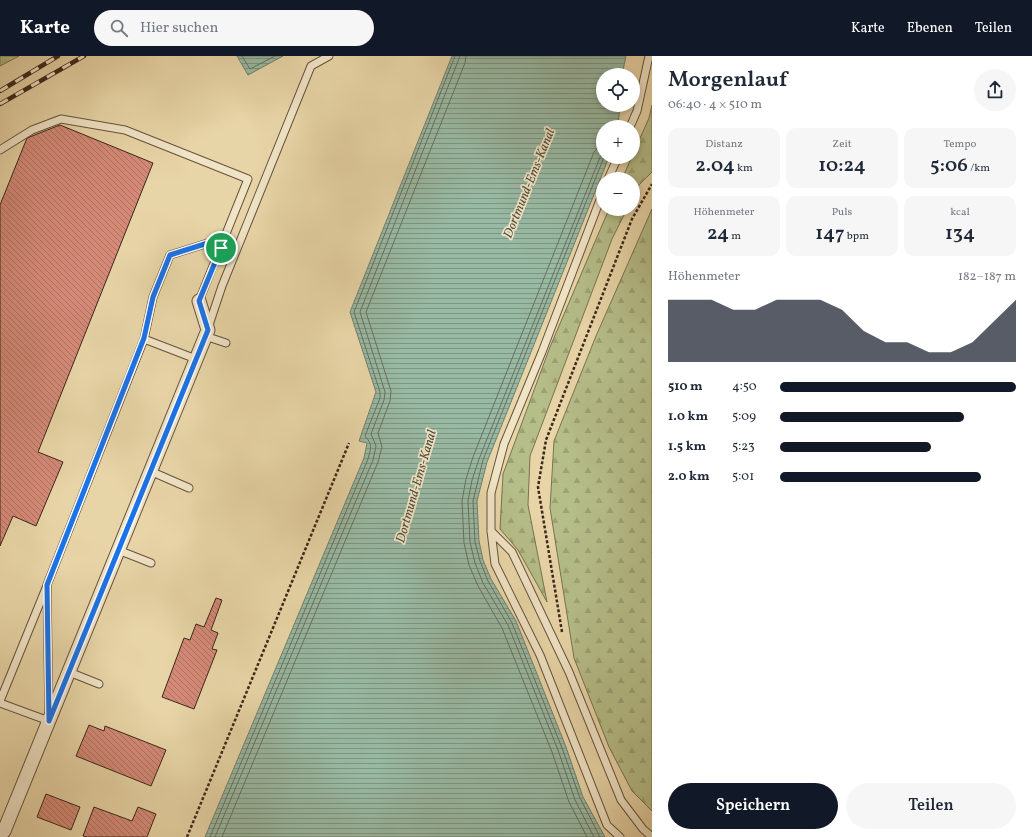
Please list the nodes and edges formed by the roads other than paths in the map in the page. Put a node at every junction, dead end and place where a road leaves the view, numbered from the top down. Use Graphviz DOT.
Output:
graph roads {
  1 [pos="329,56"];
  2 [pos="649,56"];
  3 [pos="633,120"];
  4 [pos="0,150"];
  5 [pos="596,210"];
  6 [pos="221,248"];
  7 [pos="199,301"];
  8 [pos="206,333"];
  9 [pos="144,338"];
  10 [pos="226,343"];
  11 [pos="196,359"];
  12 [pos="150,471"];
  13 [pos="189,488"];
  14 [pos="491,531"];
  15 [pos="118,550"];
  16 [pos="151,563"];
  17 [pos="47,585"];
  18 [pos="69,672"];
  19 [pos="99,684"];
  20 [pos="0,702"];
  21 [pos="49,721"];
  22 [pos="0,835"];
  23 [pos="620,837"];
  24 [pos="652,837"];
  1 -- 8 [label="lane"];
  2 -- 3 [label="lane"];
  4 -- 6 [label="lane"];
  5 -- 14 [label="lane"];
  6 -- 7 [label="lane"];
  6 -- 9 [label="lane"];
  7 -- 8 [label="street"];
  8 -- 10 [label="lane"];
  8 -- 11 [label="street"];
  9 -- 11 [label="lane"];
  9 -- 17 [label="lane"];
  11 -- 12 [label="street"];
  12 -- 13 [label="lane"];
  12 -- 15 [label="street"];
  14 -- 23 [label="lane"];
  14 -- 24 [label="lane"];
  15 -- 16 [label="lane"];
  15 -- 18 [label="street"];
  17 -- 20 [label="lane"];
  17 -- 21 [label="lane"];
  18 -- 19 [label="lane"];
  18 -- 21 [label="street"];
  20 -- 21 [label="lane"];
  21 -- 22 [label="street"];
}
